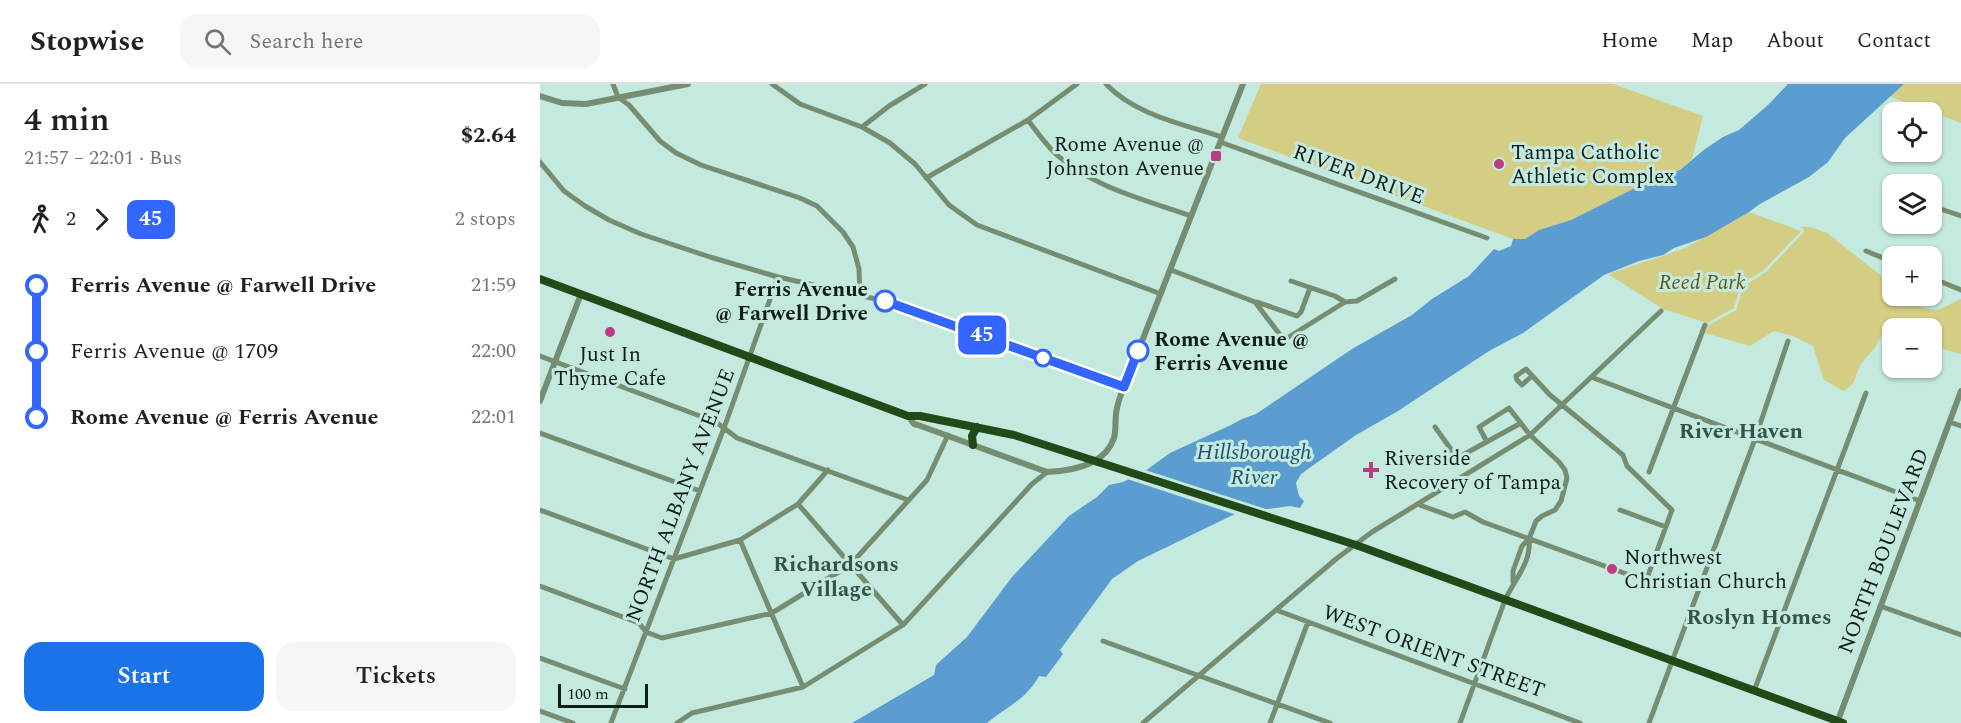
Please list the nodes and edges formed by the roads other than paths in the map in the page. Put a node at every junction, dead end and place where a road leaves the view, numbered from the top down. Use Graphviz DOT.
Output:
graph roads {
  1 [pos="613,84"];
  2 [pos="688,84"];
  3 [pos="772,84"];
  4 [pos="925,84"];
  5 [pos="1077,84"];
  6 [pos="1106,84"];
  7 [pos="1243,84"];
  8 [pos="540,96"];
  9 [pos="618,97"];
  10 [pos="1028,120"];
  11 [pos="862,126"];
  12 [pos="1221,140"];
  13 [pos="540,162"];
  14 [pos="926,178"];
  15 [pos="1942,209"];
  16 [pos="1191,216"];
  17 [pos="1961,216"];
  18 [pos="1487,238"];
  19 [pos="1866,251"];
  20 [pos="1882,258"];
  21 [pos="1171,270"];
  22 [pos="778,277"];
  23 [pos="540,279"];
  24 [pos="1395,279"];
  25 [pos="1292,281"];
  26 [pos="1942,282"];
  27 [pos="1310,288"];
  28 [pos="1961,290"];
  29 [pos="581,294"];
  30 [pos="1161,294"];
  31 [pos="860,295"];
  32 [pos="1255,302"];
  33 [pos="1346,302"];
  34 [pos="1661,311"];
  35 [pos="1705,326"];
  36 [pos="1788,342"];
  37 [pos="540,356"];
  38 [pos="750,356"];
  39 [pos="555,361"];
  40 [pos="1532,376"];
  41 [pos="1592,377"];
  42 [pos="1124,387"];
  43 [pos="1961,391"];
  44 [pos="1866,393"];
  45 [pos="540,401"];
  46 [pos="1562,404"];
  47 [pos="1673,408"];
  48 [pos="908,416"];
  49 [pos="1949,422"];
  50 [pos="1521,423"];
  51 [pos="1961,426"];
  52 [pos="977,427"];
  53 [pos="1435,427"];
  54 [pos="724,428"];
  55 [pos="540,433"];
  56 [pos="948,435"];
  57 [pos="1530,435"];
  58 [pos="1755,439"];
  59 [pos="1487,442"];
  60 [pos="973,445"];
  61 [pos="828,470"];
  62 [pos="1837,470"];
  63 [pos="1047,472"];
  64 [pos="1649,472"];
  65 [pos="700,491"];
  66 [pos="908,500"];
  67 [pos="1920,501"];
  68 [pos="798,504"];
  69 [pos="1417,504"];
  70 [pos="540,510"];
  71 [pos="1620,510"];
  72 [pos="1666,527"];
  73 [pos="1529,539"];
  74 [pos="740,540"];
  75 [pos="1356,545"];
  76 [pos="674,559"];
  77 [pos="850,565"];
  78 [pos="540,586"];
  79 [pos="1505,600"];
  80 [pos="1881,606"];
  81 [pos="1276,610"];
  82 [pos="772,613"];
  83 [pos="1308,622"];
  84 [pos="903,625"];
  85 [pos="646,632"];
  86 [pos="1961,636"];
  87 [pos="1103,641"];
  88 [pos="540,658"];
  89 [pos="1672,661"];
  90 [pos="1200,675"];
  91 [pos="1474,684"];
  92 [pos="803,687"];
  93 [pos="625,689"];
  94 [pos="1754,691"];
  95 [pos="1277,704"];
  96 [pos="540,711"];
  97 [pos="1839,722"];
  98 [pos="573,723"];
  99 [pos="611,723"];
  100 [pos="677,723"];
  101 [pos="1143,723"];
  102 [pos="1270,723"];
  103 [pos="1330,723"];
  104 [pos="1460,723"];
  105 [pos="1580,723"];
  106 [pos="1648,723"];
  1 -- 9 [label="street"];
  2 -- 9 [label="street"];
  3 -- 11 [label="street"];
  4 -- 11 [label="street"];
  5 -- 10 [label="street"];
  6 -- 12 [label="street, RIVER DRIVE"];
  7 -- 12 [label="street"];
  8 -- 9 [label="street"];
  9 -- 31 [label="street"];
  10 -- 14 [label="street"];
  10 -- 16 [label="street"];
  11 -- 14 [label="street"];
  12 -- 16 [label="street"];
  12 -- 18 [label="street, RIVER DRIVE"];
  13 -- 22 [label="street"];
  14 -- 30 [label="street"];
  15 -- 17 [label="street"];
  16 -- 21 [label="street"];
  19 -- 20 [label="street"];
  21 -- 30 [label="street"];
  21 -- 32 [label="street"];
  22 -- 31 [label="street"];
  22 -- 38 [label="street, NORTH ALBANY AVENUE"];
  23 -- 29 [label="main road"];
  24 -- 33 [label="street"];
  25 -- 27 [label="street"];
  26 -- 28 [label="street"];
  27 -- 32 [label="street"];
  27 -- 33 [label="street"];
  29 -- 38 [label="main road"];
  29 -- 39 [label="street"];
  30 -- 42 [label="street"];
  31 -- 42 [label="street"];
  32 -- 33 [label="street"];
  34 -- 41 [label="street"];
  35 -- 47 [label="street"];
  36 -- 58 [label="street"];
  37 -- 39 [label="street"];
  38 -- 48 [label="main road"];
  38 -- 54 [label="street, NORTH ALBANY AVENUE"];
  39 -- 45 [label="street"];
  39 -- 54 [label="street"];
  40 -- 46 [label="street"];
  41 -- 46 [label="street"];
  41 -- 47 [label="street"];
  42 -- 63 [label="street"];
  43 -- 49 [label="street, NORTH BOULEVARD"];
  44 -- 62 [label="street"];
  46 -- 57 [label="street"];
  46 -- 72 [label="street"];
  47 -- 58 [label="street"];
  47 -- 64 [label="street"];
  48 -- 52 [label="main road"];
  48 -- 56 [label="street"];
  49 -- 51 [label="street"];
  49 -- 67 [label="street, NORTH BOULEVARD"];
  50 -- 57 [label="street"];
  50 -- 59 [label="street"];
  50 -- 59 [label="street"];
  52 -- 60 [label="main road"];
  52 -- 75 [label="main road"];
  53 -- 59 [label="street"];
  54 -- 61 [label="street"];
  54 -- 65 [label="street, NORTH ALBANY AVENUE"];
  55 -- 65 [label="street"];
  56 -- 60 [label="street"];
  56 -- 66 [label="street"];
  57 -- 69 [label="street"];
  57 -- 73 [label="street"];
  58 -- 62 [label="street"];
  58 -- 89 [label="street"];
  60 -- 63 [label="street"];
  61 -- 66 [label="street"];
  61 -- 68 [label="street"];
  62 -- 67 [label="street"];
  62 -- 94 [label="street"];
  63 -- 84 [label="street"];
  65 -- 76 [label="street, NORTH ALBANY AVENUE"];
  66 -- 77 [label="street"];
  67 -- 80 [label="street, NORTH BOULEVARD"];
  68 -- 74 [label="street"];
  68 -- 77 [label="street"];
  69 -- 73 [label="street"];
  69 -- 75 [label="street"];
  70 -- 76 [label="street"];
  71 -- 72 [label="street"];
  72 -- 73 [label="street"];
  73 -- 79 [label="street"];
  74 -- 76 [label="street"];
  74 -- 82 [label="street"];
  75 -- 79 [label="main road"];
  75 -- 81 [label="street"];
  76 -- 85 [label="street, NORTH ALBANY AVENUE"];
  77 -- 82 [label="street"];
  77 -- 84 [label="street"];
  78 -- 85 [label="street"];
  79 -- 89 [label="main road"];
  79 -- 91 [label="street"];
  80 -- 86 [label="street"];
  80 -- 97 [label="street, NORTH BOULEVARD"];
  81 -- 83 [label="street, WEST ORIENT STREET"];
  81 -- 90 [label="street"];
  82 -- 85 [label="street"];
  82 -- 92 [label="street"];
  83 -- 91 [label="street, WEST ORIENT STREET"];
  83 -- 95 [label="street"];
  84 -- 92 [label="street"];
  85 -- 93 [label="street, NORTH ALBANY AVENUE"];
  87 -- 90 [label="street"];
  88 -- 93 [label="street"];
  89 -- 94 [label="main road"];
  89 -- 106 [label="street"];
  90 -- 95 [label="street"];
  90 -- 101 [label="street"];
  91 -- 104 [label="street"];
  91 -- 105 [label="street, WEST ORIENT STREET"];
  92 -- 100 [label="street"];
  93 -- 99 [label="street, NORTH ALBANY AVENUE"];
  94 -- 97 [label="main road"];
  95 -- 102 [label="street"];
  95 -- 103 [label="street"];
  96 -- 98 [label="street"];
}
